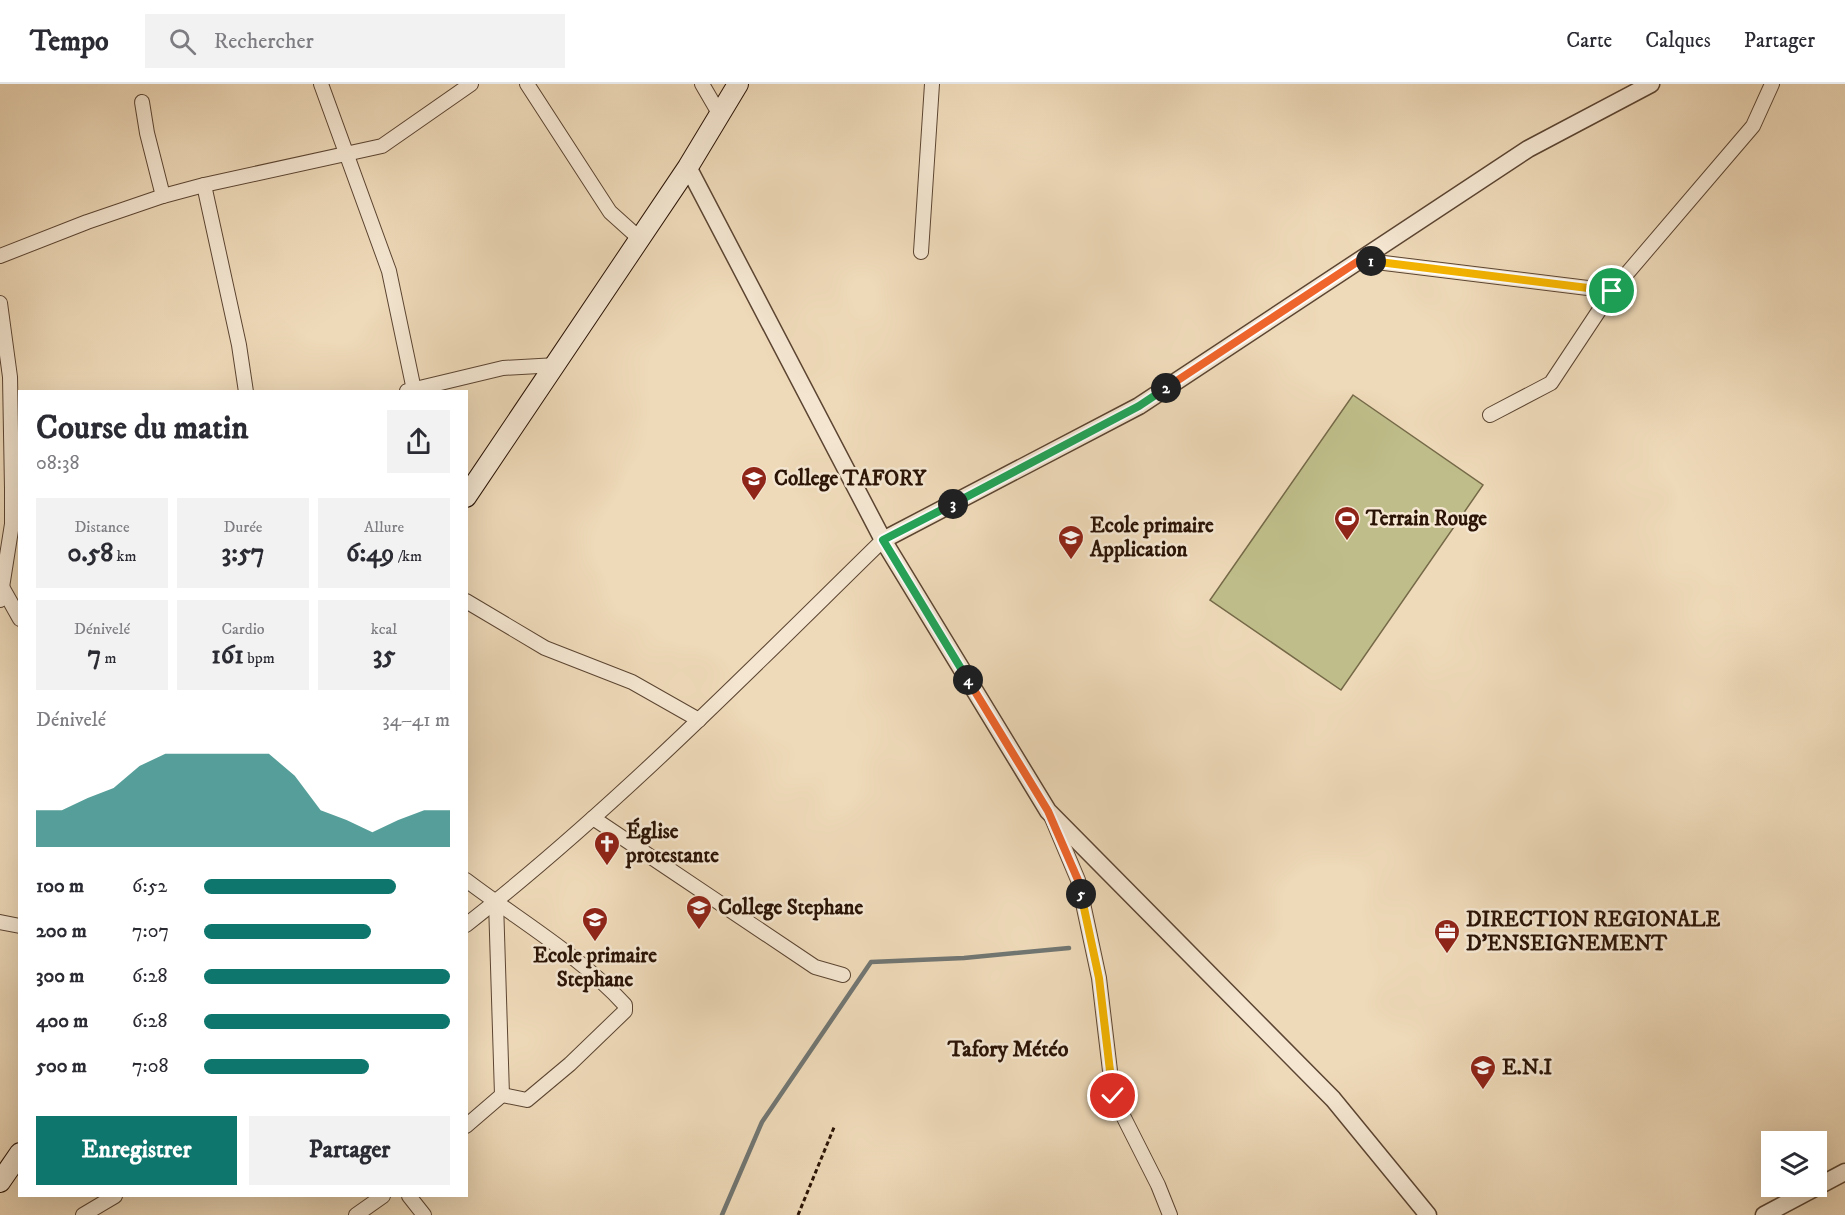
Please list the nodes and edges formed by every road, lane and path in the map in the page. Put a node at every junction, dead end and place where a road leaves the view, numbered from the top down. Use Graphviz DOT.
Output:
graph roads {
  1 [pos="321,84"];
  2 [pos="471,84"];
  3 [pos="527,84"];
  4 [pos="702,84"];
  5 [pos="738,84"];
  6 [pos="932,84"];
  7 [pos="1651,84"];
  8 [pos="1772,84"];
  9 [pos="142,102"];
  10 [pos="720,115"];
  11 [pos="347,154"];
  12 [pos="688,168"];
  13 [pos="204,185"];
  14 [pos="163,196"];
  15 [pos="640,239"];
  16 [pos="921,252"];
  17 [pos="0,256"];
  18 [pos="1360,260"];
  19 [pos="1612,291"];
  20 [pos="0,303"];
  21 [pos="557,365"];
  22 [pos="246,390"];
  23 [pos="410,390"];
  24 [pos="414,390"];
  25 [pos="1490,415"];
  26 [pos="468,494"];
  27 [pos="883,540"];
  28 [pos="1,592"];
  29 [pos="468,602"];
  30 [pos="18,616"];
  31 [pos="699,720"];
  32 [pos="1048,811"];
  33 [pos="593,818"];
  34 [pos="468,881"];
  35 [pos="496,902"];
  36 [pos="0,922"];
  37 [pos="468,923"];
  38 [pos="18,926"];
  39 [pos="843,975"];
  40 [pos="502,1095"];
  41 [pos="468,1124"];
  42 [pos="835,1125"];
  43 [pos="18,1156"];
  44 [pos="1845,1172"];
  45 [pos="0,1182"];
  46 [pos="113,1197"];
  47 [pos="382,1197"];
  48 [pos="410,1197"];
  49 [pos="83,1215"];
  50 [pos="356,1215"];
  51 [pos="424,1215"];
  52 [pos="798,1215"];
  53 [pos="1170,1215"];
  54 [pos="1428,1215"];
  55 [pos="1764,1215"];
  1 -- 11 [label="street"];
  2 -- 11 [label="street"];
  3 -- 15 [label="street"];
  4 -- 10 [label="street"];
  5 -- 10 [label="main road"];
  6 -- 16 [label="street"];
  7 -- 18 [label="street"];
  8 -- 19 [label="street"];
  9 -- 14 [label="street"];
  10 -- 12 [label="main road"];
  11 -- 13 [label="street"];
  11 -- 23 [label="street"];
  12 -- 15 [label="main road"];
  12 -- 27 [label="street"];
  13 -- 14 [label="street"];
  13 -- 22 [label="street"];
  14 -- 17 [label="street"];
  15 -- 21 [label="main road"];
  18 -- 19 [label="street"];
  18 -- 27 [label="street"];
  19 -- 25 [label="street"];
  20 -- 28 [label="street"];
  21 -- 24 [label="street"];
  21 -- 26 [label="main road"];
  27 -- 31 [label="street"];
  27 -- 32 [label="street"];
  28 -- 30 [label="street"];
  29 -- 31 [label="street"];
  31 -- 33 [label="street"];
  32 -- 53 [label="street"];
  32 -- 54 [label="street"];
  33 -- 35 [label="street"];
  33 -- 39 [label="street"];
  34 -- 35 [label="street"];
  35 -- 37 [label="street"];
  35 -- 40 [label="street"];
  35 -- 40 [label="street"];
  36 -- 38 [label="street"];
  40 -- 41 [label="street"];
  42 -- 52 [label="path"];
  43 -- 45 [label="main road"];
  44 -- 55 [label="street"];
  46 -- 49 [label="street"];
  47 -- 50 [label="street"];
  48 -- 51 [label="street"];
}
